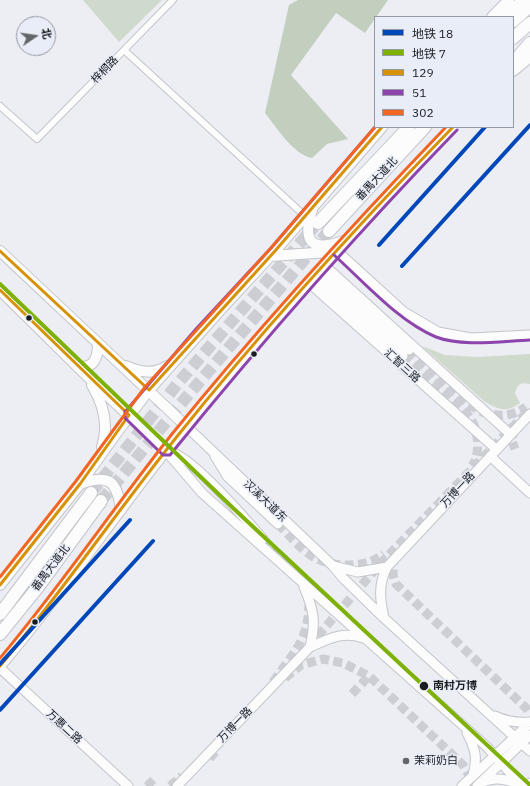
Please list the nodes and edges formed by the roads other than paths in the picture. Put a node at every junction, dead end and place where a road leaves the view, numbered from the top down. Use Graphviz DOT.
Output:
graph roads {
  1 [pos="173,0"];
  2 [pos="508,0"];
  3 [pos="525,0"];
  4 [pos="530,6"];
  5 [pos="493,16"];
  6 [pos="505,16"];
  7 [pos="514,20"];
  8 [pos="530,23"];
  9 [pos="514,37"];
  10 [pos="530,43"];
  11 [pos="124,50"];
  12 [pos="530,57"];
  13 [pos="514,62"];
  14 [pos="514,70"];
  15 [pos="0,106"];
  16 [pos="381,128"];
  17 [pos="408,128"];
  18 [pos="424,128"];
  19 [pos="452,128"];
  20 [pos="313,206"];
  21 [pos="305,216"];
  22 [pos="318,223"];
  23 [pos="329,232"];
  24 [pos="348,239"];
  25 [pos="0,250"];
  26 [pos="337,251"];
  27 [pos="271,256"];
  28 [pos="316,274"];
  29 [pos="0,290"];
  30 [pos="530,335"];
  31 [pos="98,343"];
  32 [pos="406,353"];
  33 [pos="174,362"];
  34 [pos="120,364"];
  35 [pos="80,367"];
  36 [pos="87,376"];
  37 [pos="149,390"];
  38 [pos="530,414"];
  39 [pos="129,415"];
  40 [pos="186,426"];
  41 [pos="510,434"];
  42 [pos="166,451"];
  43 [pos="213,451"];
  44 [pos="493,453"];
  45 [pos="99,458"];
  46 [pos="80,484"];
  47 [pos="91,493"];
  48 [pos="530,493"];
  49 [pos="101,501"];
  50 [pos="121,510"];
  51 [pos="278,524"];
  52 [pos="263,539"];
  53 [pos="333,566"];
  54 [pos="387,567"];
  55 [pos="303,583"];
  56 [pos="0,586"];
  57 [pos="0,614"];
  58 [pos="384,618"];
  59 [pos="0,634"];
  60 [pos="368,639"];
  61 [pos="310,647"];
  62 [pos="0,667"];
  63 [pos="487,712"];
  64 [pos="530,722"];
  65 [pos="464,726"];
  66 [pos="530,735"];
  67 [pos="518,740"];
  68 [pos="530,751"];
  69 [pos="494,756"];
  70 [pos="500,763"];
  71 [pos="473,775"];
  72 [pos="478,785"];
  73 [pos="526,785"];
  74 [pos="128,786"];
  75 [pos="177,786"];
  76 [pos="462,786"];
  1 -- 11 [label="street, 梓桐路"];
  2 -- 5 [label="main road"];
  3 -- 6 [label="highway"];
  4 -- 7 [label="highway"];
  8 -- 9 [label="highway"];
  10 -- 13 [label="highway"];
  11 -- 15 [label="street, 梓桐路"];
  11 -- 21 [label="street"];
  12 -- 14 [label="main road"];
  16 -- 20 [label="main road"];
  17 -- 22 [label="highway, 番禺大道北"];
  18 -- 23 [label="highway, 番禺大道北"];
  19 -- 24 [label="main road"];
  20 -- 21 [label="main road"];
  20 -- 24 [label="main road"];
  21 -- 27 [label="main road"];
  24 -- 26 [label="main road"];
  25 -- 31 [label="main road, 汉溪大道东"];
  26 -- 27 [label="main road"];
  26 -- 28 [label="main road"];
  26 -- 30 [label="street"];
  27 -- 33 [label="main road"];
  28 -- 32 [label="street"];
  28 -- 40 [label="main road"];
  28 -- 41 [label="street, 汇智三路"];
  28 -- 44 [label="street, 汇智三路"];
  29 -- 35 [label="main road"];
  31 -- 34 [label="main road, 汉溪大道东"];
  31 -- 35 [label="main road"];
  33 -- 34 [label="main road"];
  33 -- 37 [label="main road"];
  34 -- 37 [label="main road, 汉溪大道东"];
  35 -- 36 [label="main road"];
  36 -- 39 [label="main road"];
  36 -- 45 [label="main road"];
  37 -- 39 [label="main road"];
  37 -- 40 [label="main road, 汉溪大道东"];
  38 -- 41 [label="street, 万博一路"];
  39 -- 42 [label="main road"];
  39 -- 45 [label="main road"];
  40 -- 42 [label="main road"];
  40 -- 43 [label="street, 汉溪大道东"];
  41 -- 44 [label="street, 万博一路"];
  42 -- 50 [label="main road"];
  42 -- 52 [label="street"];
  42 -- 55 [label="street"];
  43 -- 51 [label="street"];
  43 -- 53 [label="street, 汉溪大道东"];
  44 -- 48 [label="street, 汇智三路"];
  44 -- 54 [label="street, 万博一路"];
  45 -- 46 [label="main road"];
  46 -- 50 [label="main road"];
  46 -- 56 [label="main road"];
  47 -- 57 [label="highway, 番禺大道北"];
  49 -- 59 [label="highway, 番禺大道北"];
  50 -- 62 [label="main road"];
  53 -- 54 [label="street"];
  53 -- 58 [label="street, 汉溪大道东"];
  54 -- 58 [label="street"];
  55 -- 60 [label="street"];
  55 -- 61 [label="street"];
  58 -- 63 [label="street, 汉溪大道东"];
  60 -- 61 [label="street"];
  60 -- 65 [label="street"];
  61 -- 75 [label="street, 万博一路"];
  62 -- 74 [label="street, 万惠二路"];
  63 -- 64 [label="street"];
  63 -- 67 [label="street, 汉溪大道东"];
  64 -- 67 [label="street"];
  65 -- 69 [label="street"];
  65 -- 71 [label="street"];
  66 -- 67 [label="street"];
  67 -- 68 [label="street, 汉溪大道东"];
  67 -- 69 [label="street"];
  67 -- 70 [label="street"];
  69 -- 70 [label="street"];
  69 -- 71 [label="street"];
  70 -- 72 [label="street"];
  70 -- 73 [label="street"];
  71 -- 76 [label="street"];
  72 -- 73 [label="street"];
}
